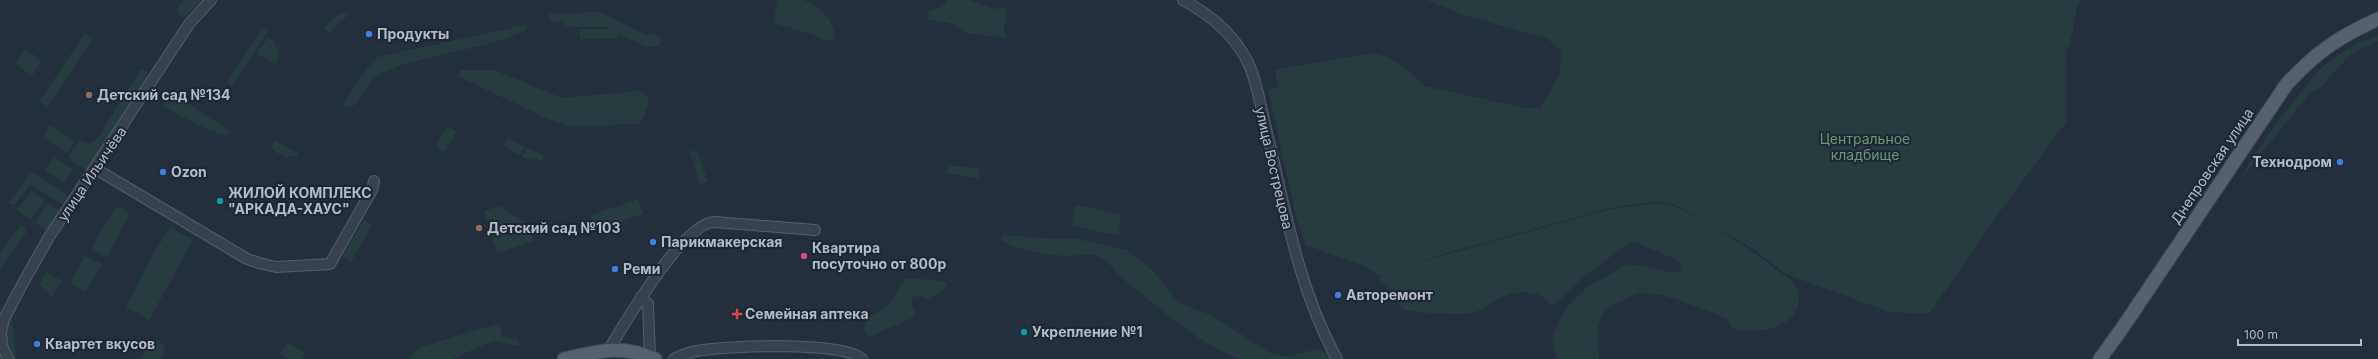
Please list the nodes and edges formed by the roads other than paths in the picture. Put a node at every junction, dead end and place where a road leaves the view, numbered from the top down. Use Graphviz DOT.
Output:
graph roads {
  1 [pos="211,0"];
  2 [pos="1182,0"];
  3 [pos="2378,19"];
  4 [pos="96,169"];
  5 [pos="374,181"];
  6 [pos="815,230"];
  7 [pos="641,297"];
  8 [pos="609,349"];
  9 [pos="653,358"];
  10 [pos="8,359"];
  11 [pos="564,359"];
  12 [pos="674,359"];
  13 [pos="862,359"];
  14 [pos="1337,359"];
  15 [pos="2100,359"];
  1 -- 4 [label="street, улица Ильичёва"];
  2 -- 14 [label="street, улица Вострецова"];
  3 -- 15 [label="main road, Днепровская улица"];
  4 -- 5 [label="street"];
  4 -- 10 [label="street, улица Ильичёва"];
  6 -- 7 [label="street"];
  7 -- 8 [label="street"];
  7 -- 9 [label="street"];
  8 -- 9 [label="main road"];
  8 -- 11 [label="main road"];
  12 -- 13 [label="street"];
}
